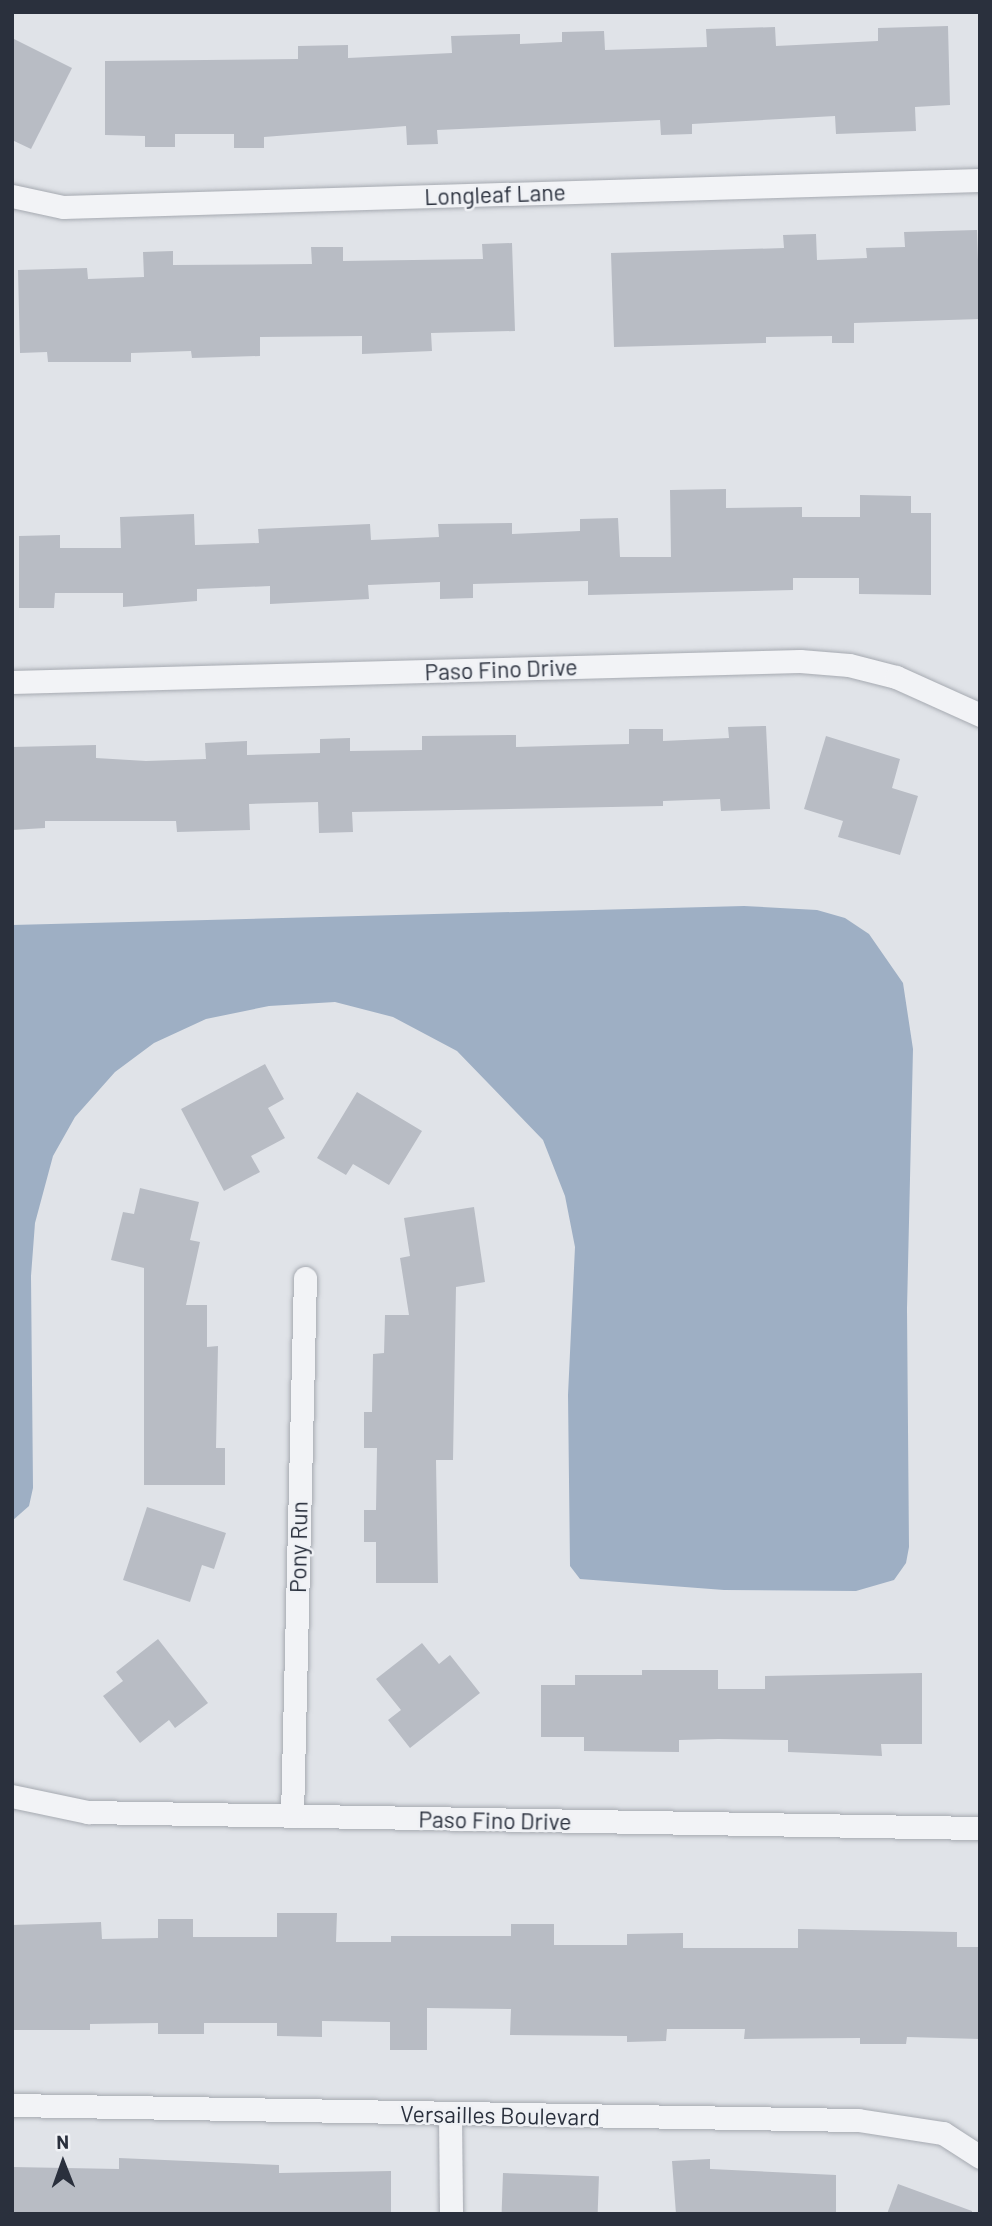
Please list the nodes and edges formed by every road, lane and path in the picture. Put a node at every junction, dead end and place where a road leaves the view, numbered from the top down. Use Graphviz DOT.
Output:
graph roads {
  1 [pos="980,180"];
  2 [pos="12,196"];
  3 [pos="12,682"];
  4 [pos="980,715"];
  5 [pos="305,1278"];
  6 [pos="12,1797"];
  7 [pos="292,1816"];
  8 [pos="980,1828"];
  9 [pos="12,2105"];
  10 [pos="450,2115"];
  11 [pos="980,2157"];
  12 [pos="451,2214"];
  1 -- 2 [label="street, Longleaf Lane"];
  3 -- 4 [label="street, Paso Fino Drive"];
  5 -- 7 [label="street, Pony Run"];
  6 -- 7 [label="street, Paso Fino Drive"];
  7 -- 8 [label="street, Paso Fino Drive"];
  9 -- 10 [label="street, Versailles Boulevard"];
  10 -- 11 [label="street, Versailles Boulevard"];
  10 -- 12 [label="street"];
}
